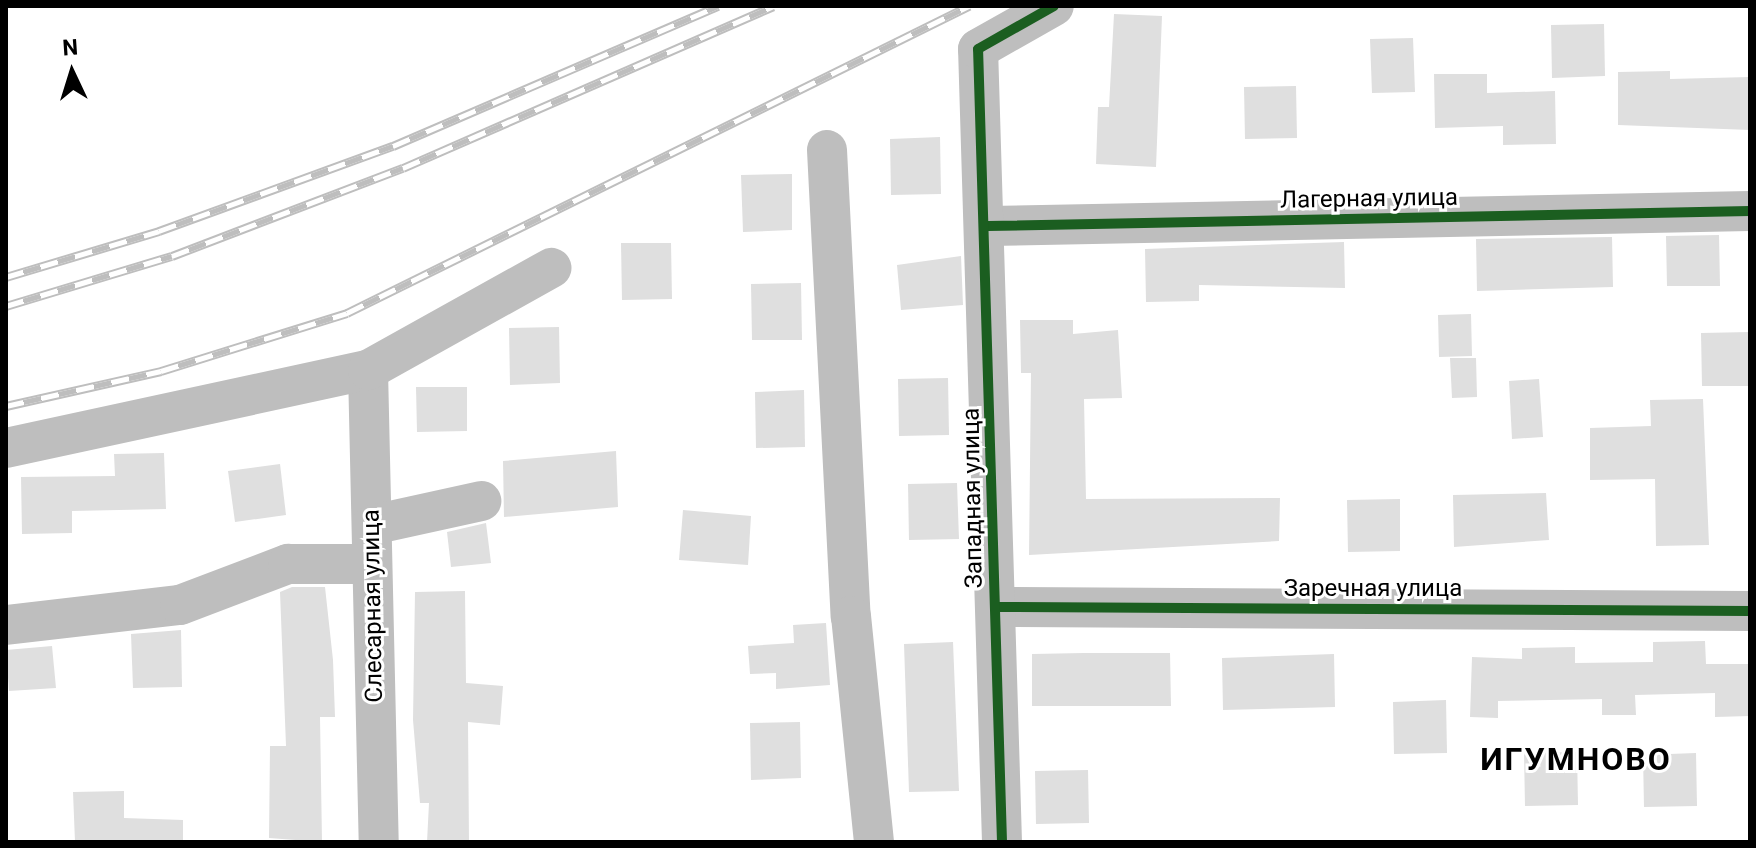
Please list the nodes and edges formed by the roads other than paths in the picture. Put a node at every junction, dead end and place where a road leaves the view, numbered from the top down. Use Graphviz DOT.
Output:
graph roads {
  1 [pos="1054,6"];
  2 [pos="827,150"];
  3 [pos="1750,211"];
  4 [pos="988,226"];
  5 [pos="551,268"];
  6 [pos="368,370"];
  7 [pos="6,448"];
  8 [pos="481,501"];
  9 [pos="372,544"];
  10 [pos="995,607"];
  11 [pos="1750,611"];
  12 [pos="6,625"];
  13 [pos="379,842"];
  14 [pos="874,842"];
  15 [pos="1002,842"];
  1 -- 4 [label="street, Западная улица"];
  2 -- 14 [label="street"];
  3 -- 4 [label="street, Лагерная улица"];
  4 -- 10 [label="street, Западная улица"];
  5 -- 6 [label="street"];
  6 -- 7 [label="street"];
  6 -- 9 [label="street, Слесарная улица"];
  8 -- 9 [label="street"];
  9 -- 12 [label="street"];
  9 -- 13 [label="street, Слесарная улица"];
  10 -- 11 [label="street, Заречная улица"];
  10 -- 15 [label="street, Западная улица"];
}
